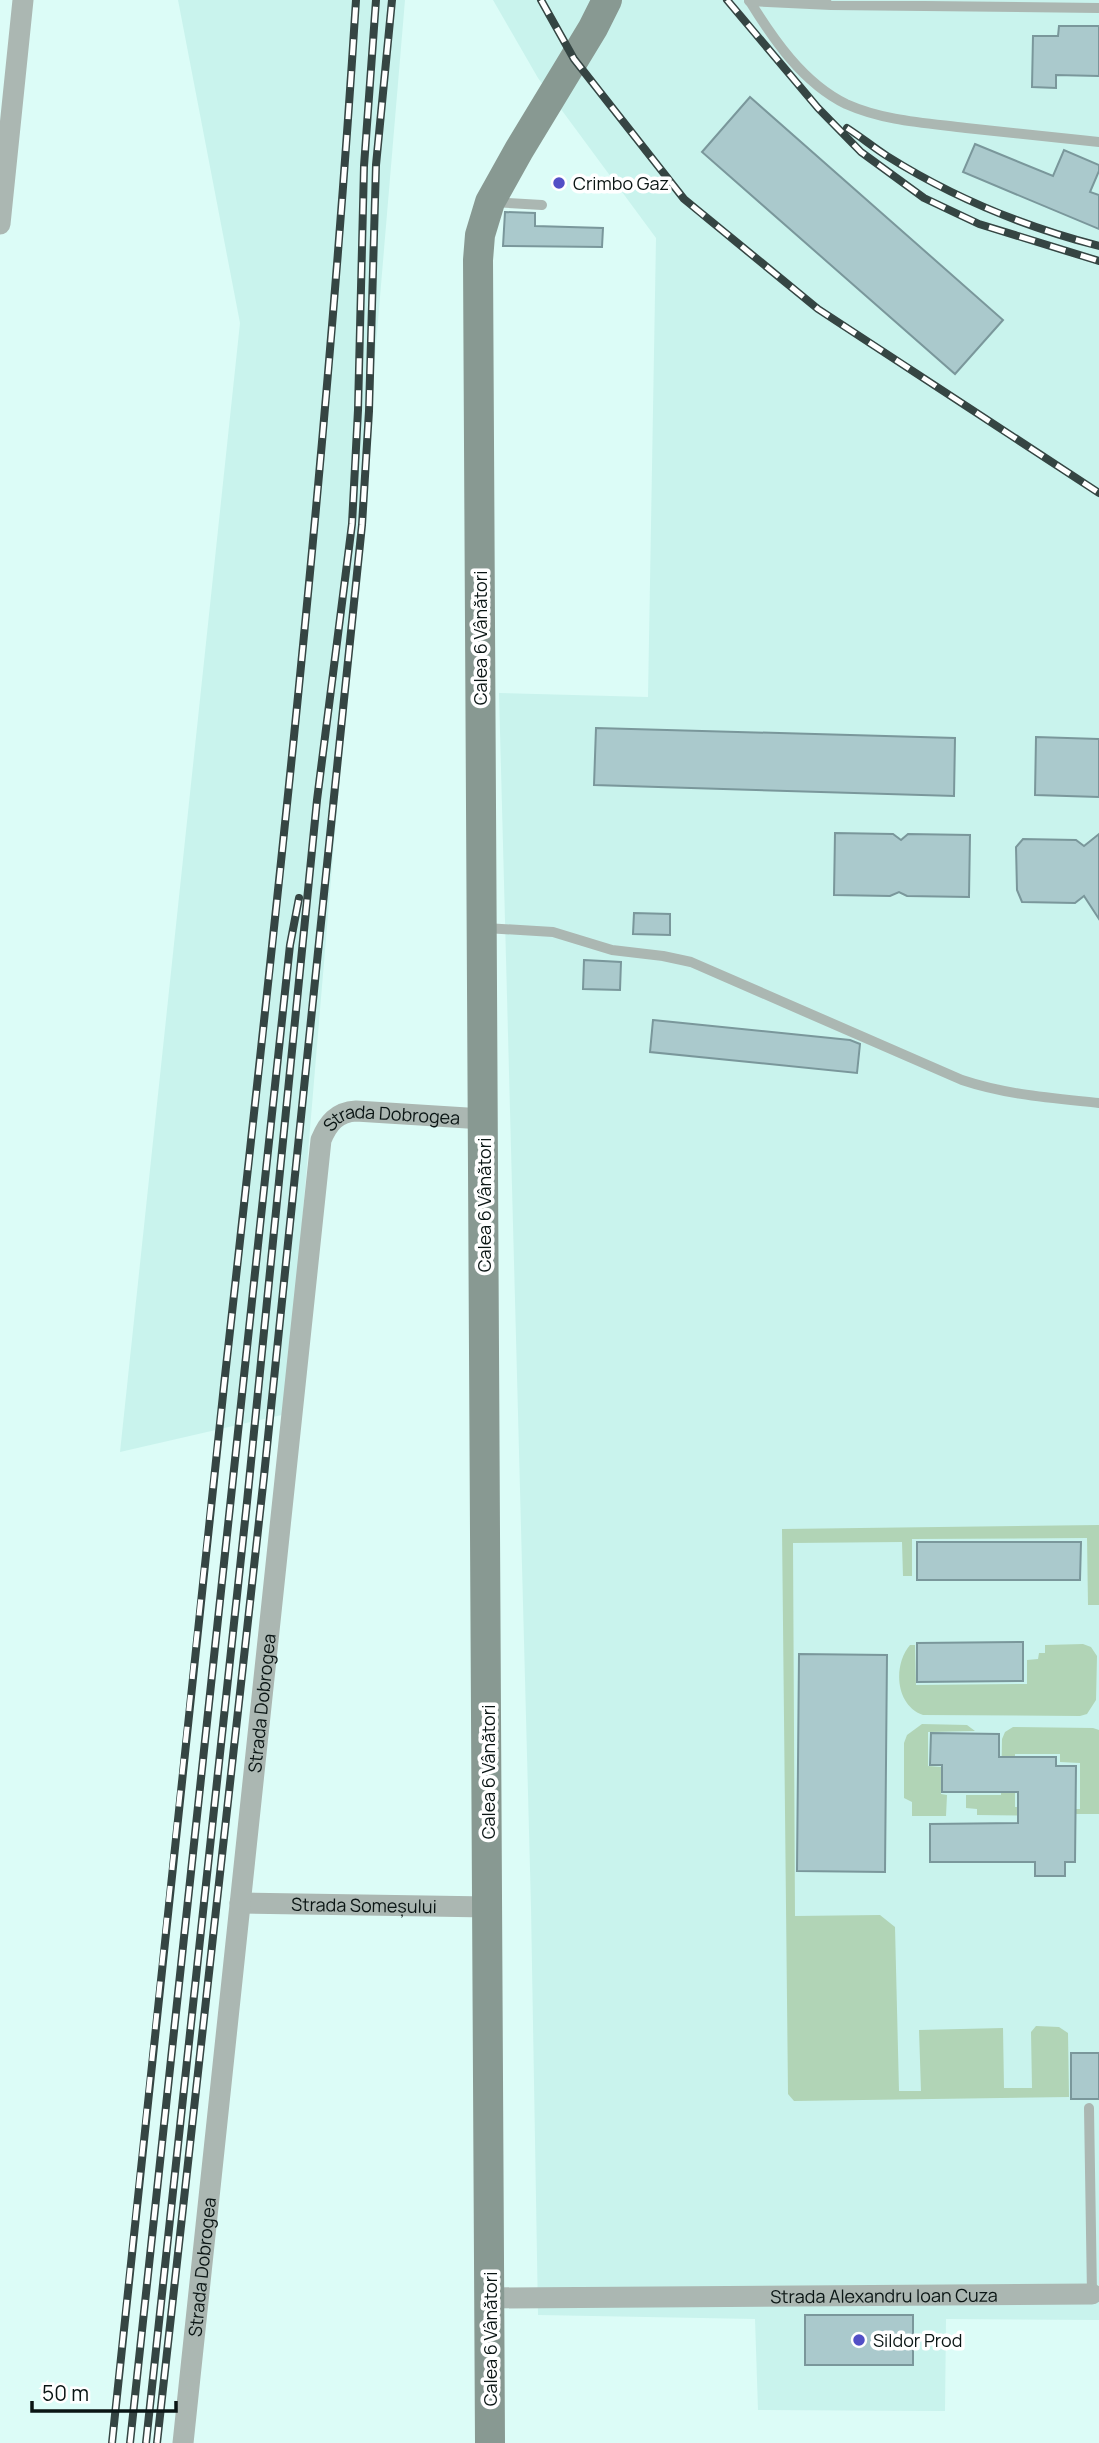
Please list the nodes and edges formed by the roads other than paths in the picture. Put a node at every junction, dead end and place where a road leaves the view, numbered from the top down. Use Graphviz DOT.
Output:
graph roads {
  1 [pos="23,0"];
  2 [pos="607,0"];
  3 [pos="749,0"];
  4 [pos="1099,8"];
  5 [pos="1099,142"];
  6 [pos="490,202"];
  7 [pos="542,205"];
  8 [pos="0,224"];
  9 [pos="482,928"];
  10 [pos="1099,1103"];
  11 [pos="483,1119"];
  12 [pos="240,1903"];
  13 [pos="489,1907"];
  14 [pos="1089,2108"];
  15 [pos="1092,2294"];
  16 [pos="490,2298"];
  17 [pos="183,2443"];
  18 [pos="490,2443"];
  1 -- 8 [label="street"];
  2 -- 6 [label="main road, Calea 6 Vânători"];
  3 -- 4 [label="lane"];
  3 -- 5 [label="lane"];
  6 -- 7 [label="lane"];
  6 -- 9 [label="main road, Calea 6 Vânători"];
  9 -- 10 [label="lane"];
  9 -- 11 [label="main road, Calea 6 Vânători"];
  11 -- 12 [label="street, Strada Dobrogea"];
  11 -- 13 [label="main road, Calea 6 Vânători"];
  12 -- 13 [label="street, Strada Someșului"];
  12 -- 17 [label="street, Strada Dobrogea"];
  13 -- 16 [label="main road, Calea 6 Vânători"];
  14 -- 15 [label="lane, Strada Alexandru Ioan Cuza"];
  15 -- 16 [label="street, Strada Alexandru Ioan Cuza"];
  16 -- 18 [label="main road, Calea 6 Vânători"];
}
